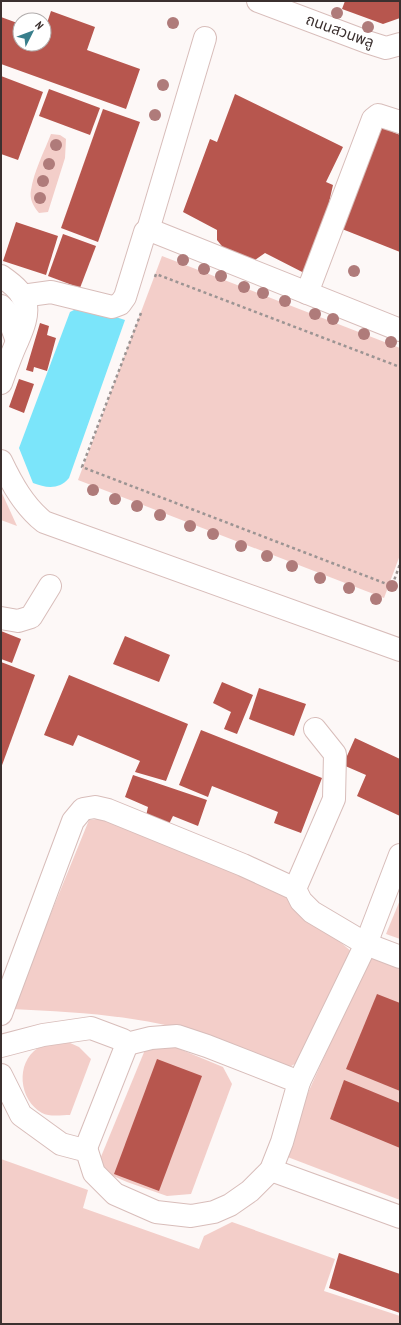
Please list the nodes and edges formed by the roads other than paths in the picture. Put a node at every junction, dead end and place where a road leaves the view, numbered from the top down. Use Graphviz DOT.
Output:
graph roads {
  1 [pos="258,1"];
  2 [pos="205,38"];
  3 [pos="400,44"];
  4 [pos="400,122"];
  5 [pos="148,230"];
  6 [pos="1,276"];
  7 [pos="307,293"];
  8 [pos="22,296"];
  9 [pos="1,306"];
  10 [pos="400,330"];
  11 [pos="17,341"];
  12 [pos="1,383"];
  13 [pos="1,461"];
  14 [pos="50,586"];
  15 [pos="1,618"];
  16 [pos="400,650"];
  17 [pos="315,729"];
  18 [pos="400,856"];
  19 [pos="295,889"];
  20 [pos="366,944"];
  21 [pos="400,957"];
  22 [pos="1,1014"];
  23 [pos="127,1044"];
  24 [pos="1,1046"];
  25 [pos="1,1075"];
  26 [pos="299,1082"];
  27 [pos="86,1148"];
  28 [pos="271,1170"];
  29 [pos="400,1217"];
  1 -- 3 [label="main road, ถนนสวนพลู"];
  2 -- 5 [label="main road"];
  4 -- 7 [label="main road"];
  5 -- 7 [label="main road"];
  5 -- 8 [label="main road"];
  6 -- 8 [label="main road"];
  7 -- 10 [label="main road"];
  8 -- 11 [label="main road"];
  9 -- 11 [label="main road"];
  11 -- 12 [label="main road"];
  13 -- 16 [label="main road"];
  14 -- 15 [label="main road"];
  17 -- 19 [label="main road"];
  18 -- 20 [label="main road"];
  19 -- 20 [label="main road"];
  19 -- 22 [label="main road"];
  20 -- 21 [label="main road"];
  20 -- 26 [label="main road"];
  23 -- 24 [label="main road"];
  23 -- 26 [label="main road"];
  23 -- 27 [label="main road"];
  25 -- 27 [label="main road"];
  26 -- 28 [label="main road"];
  27 -- 28 [label="main road"];
  28 -- 29 [label="main road"];
}
